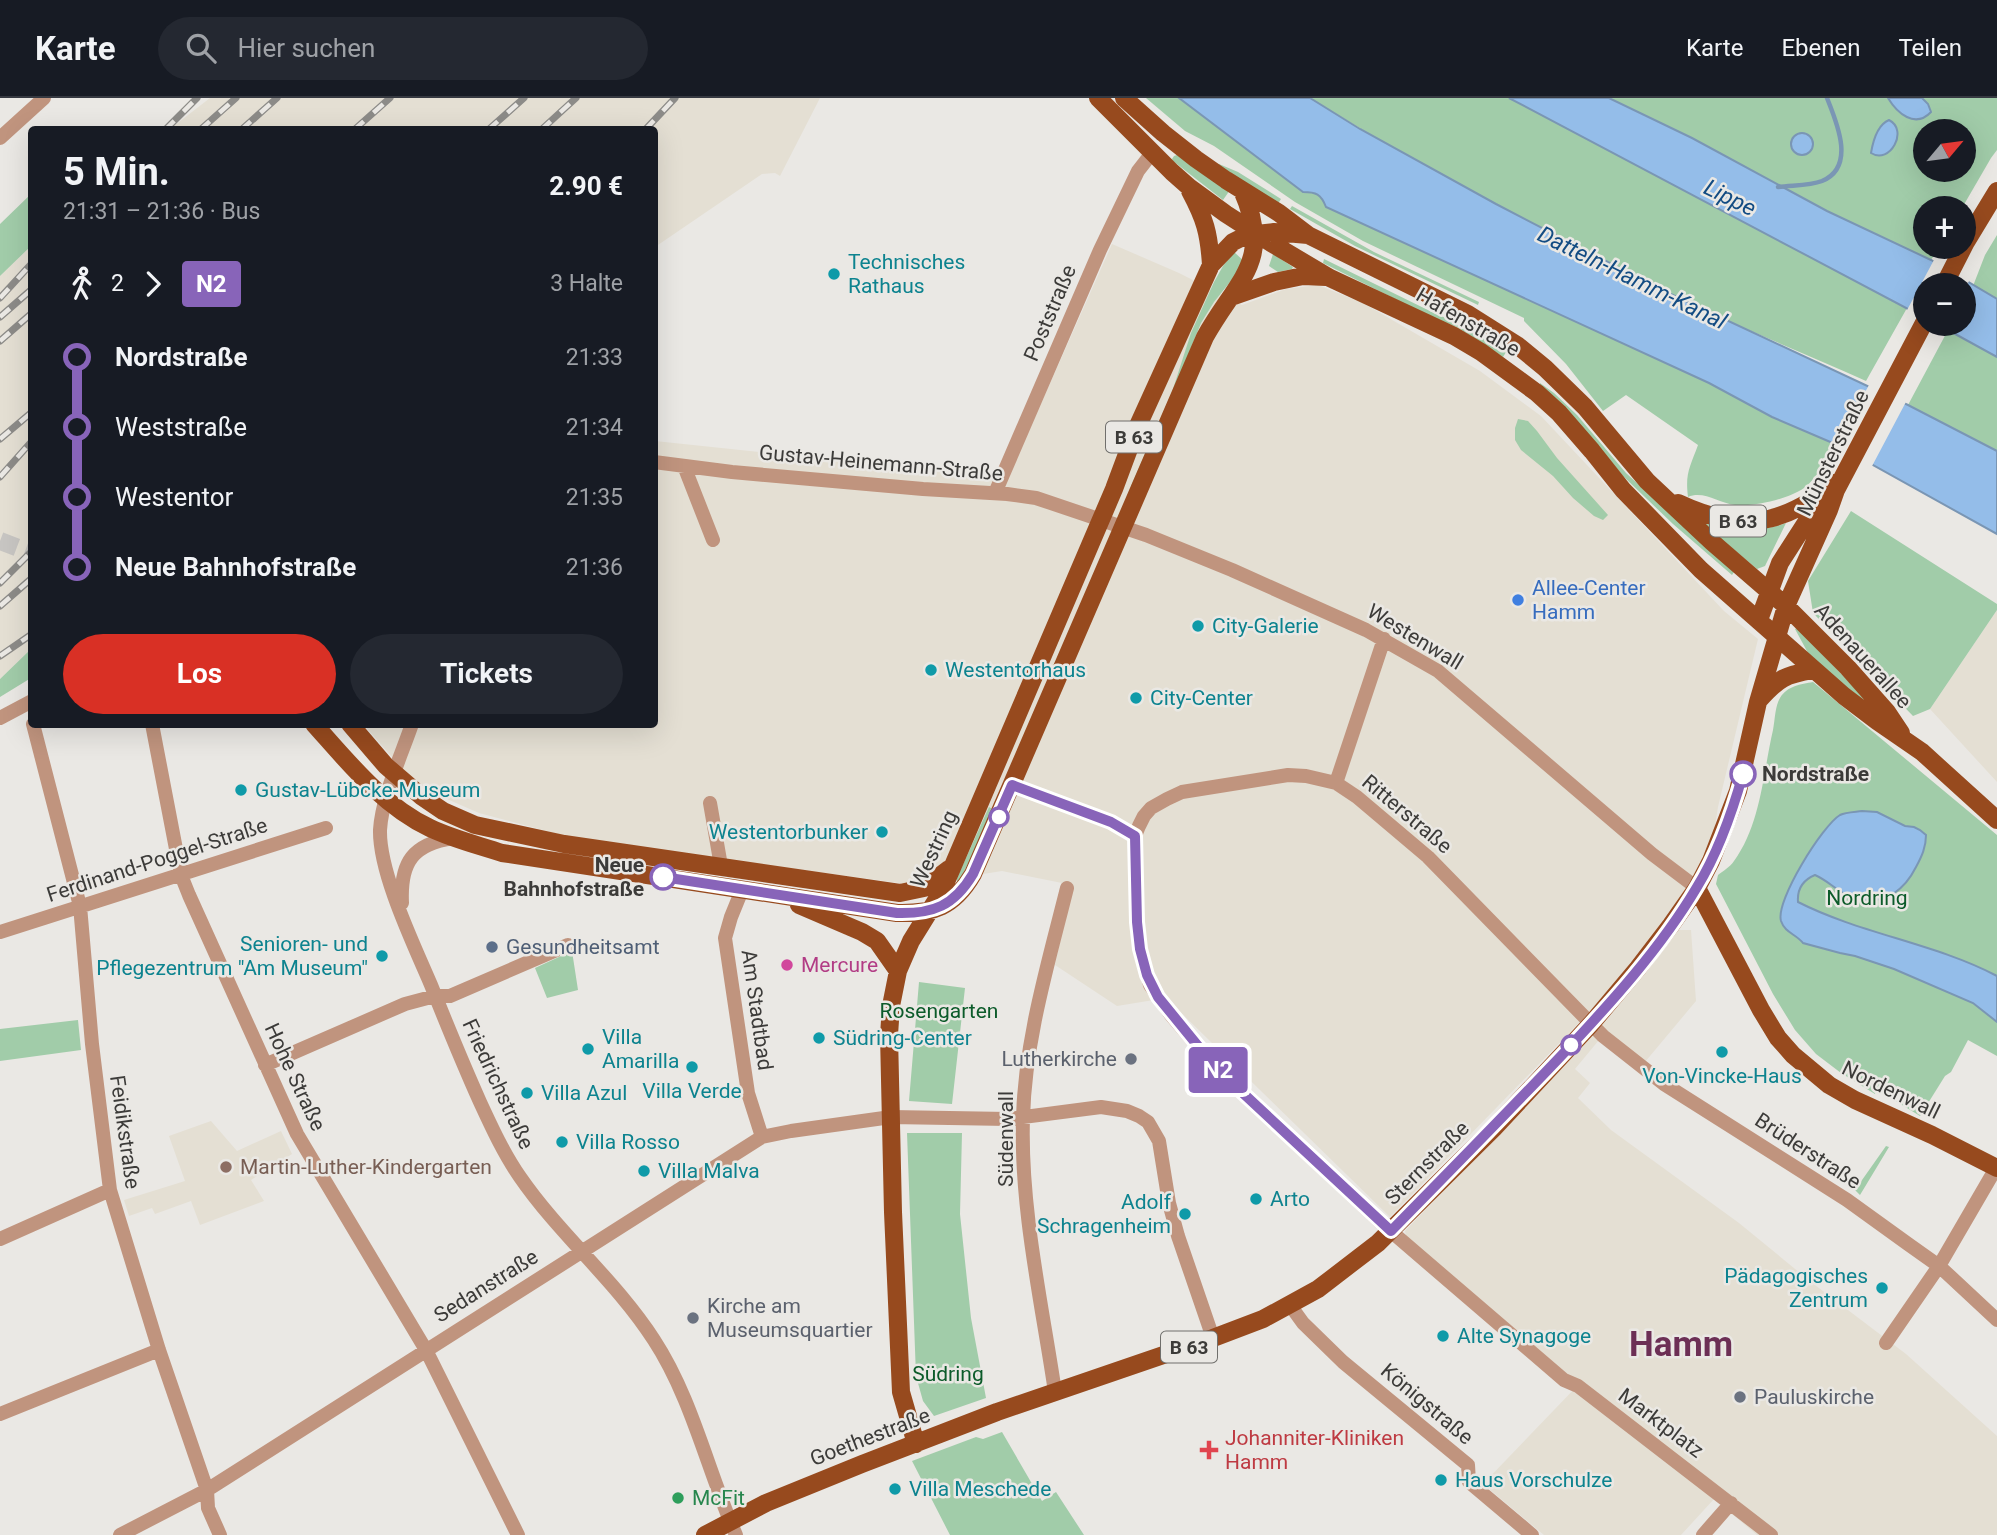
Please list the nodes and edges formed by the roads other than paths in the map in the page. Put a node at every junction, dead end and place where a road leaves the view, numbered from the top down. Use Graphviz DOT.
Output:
graph roads {
  1 [pos="44,98"];
  2 [pos="1098,98"];
  3 [pos="1124,98"];
  4 [pos="0,138"];
  5 [pos="1152,153"];
  6 [pos="1189,187"];
  7 [pos="1242,190"];
  8 [pos="1997,191"];
  9 [pos="1254,233"];
  10 [pos="1308,235"];
  11 [pos="1212,265"];
  12 [pos="1950,273"];
  13 [pos="1330,278"];
  14 [pos="1231,298"];
  15 [pos="1917,336"];
  16 [pos="658,463"];
  17 [pos="684,466"];
  18 [pos="995,493"];
  19 [pos="1665,498"];
  20 [pos="1820,506"];
  21 [pos="1101,520"];
  22 [pos="1122,527"];
  23 [pos="713,540"];
  24 [pos="1769,591"];
  25 [pos="1786,606"];
  26 [pos="1759,620"];
  27 [pos="1776,636"];
  28 [pos="1384,639"];
  29 [pos="1813,670"];
  30 [pos="1758,702"];
  31 [pos="28,708"];
  32 [pos="0,718"];
  33 [pos="34,728"];
  34 [pos="153,728"];
  35 [pos="317,728"];
  36 [pos="354,728"];
  37 [pos="411,728"];
  38 [pos="1905,739"];
  39 [pos="395,774"];
  40 [pos="1336,783"];
  41 [pos="386,798"];
  42 [pos="709,803"];
  43 [pos="1143,816"];
  44 [pos="1997,820"];
  45 [pos="326,828"];
  46 [pos="453,838"];
  47 [pos="954,864"];
  48 [pos="721,866"];
  49 [pos="181,875"];
  50 [pos="1067,888"];
  51 [pos="1697,888"];
  52 [pos="742,890"];
  53 [pos="777,895"];
  54 [pos="80,906"];
  55 [pos="930,911"];
  56 [pos="403,918"];
  57 [pos="0,932"];
  58 [pos="568,945"];
  59 [pos="898,971"];
  60 [pos="435,996"];
  61 [pos="1591,1024"];
  62 [pos="265,1065"];
  63 [pos="1023,1116"];
  64 [pos="891,1117"];
  65 [pos="762,1137"];
  66 [pos="1997,1168"];
  67 [pos="110,1190"];
  68 [pos="1391,1231"];
  69 [pos="0,1239"];
  70 [pos="580,1252"];
  71 [pos="1939,1266"];
  72 [pos="1290,1306"];
  73 [pos="1997,1320"];
  74 [pos="1213,1338"];
  75 [pos="1886,1343"];
  76 [pos="159,1350"];
  77 [pos="426,1350"];
  78 [pos="1055,1392"];
  79 [pos="0,1414"];
  80 [pos="916,1444"];
  81 [pos="207,1490"];
  82 [pos="1731,1503"];
  83 [pos="733,1528"];
  84 [pos="120,1535"];
  85 [pos="220,1535"];
  86 [pos="518,1535"];
  87 [pos="705,1535"];
  88 [pos="1532,1535"];
  89 [pos="1703,1535"];
  90 [pos="1771,1535"];
  1 -- 4 [label="street"];
  2 -- 5 [label="main road, Hafenstraße"];
  3 -- 7 [label="main road, Hafenstraße"];
  5 -- 6 [label="main road, Hafenstraße"];
  5 -- 18 [label="street, Poststraße"];
  6 -- 9 [label="main road, Hafenstraße"];
  6 -- 11 [label="main road"];
  7 -- 9 [label="main road"];
  7 -- 10 [label="main road, Hafenstraße"];
  8 -- 12 [label="main road"];
  9 -- 10 [label="main road, B 63"];
  9 -- 11 [label="main road, B 63"];
  9 -- 13 [label="main road, Hafenstraße"];
  9 -- 14 [label="main road"];
  10 -- 19 [label="main road, Hafenstraße / B 63"];
  11 -- 21 [label="main road, B 63"];
  13 -- 14 [label="main road, B 63"];
  13 -- 26 [label="main road, Hafenstraße / B 63"];
  14 -- 22 [label="main road, B 63"];
  15 -- 20 [label="main road, Münsterstraße / B 63"];
  16 -- 17 [label="street, Gustav-Heinemann-Straße"];
  17 -- 18 [label="street, Gustav-Heinemann-Straße"];
  17 -- 23 [label="street"];
  18 -- 21 [label="street, Gustav-Heinemann-Straße"];
  19 -- 20 [label="main road, B 63"];
  19 -- 24 [label="main road, Hafenstraße / B 63"];
  20 -- 24 [label="main road"];
  20 -- 25 [label="main road, Münsterstraße / B 63"];
  21 -- 22 [label="street, Westenwall"];
  21 -- 47 [label="main road, Westring / B 63"];
  22 -- 28 [label="street, Westenwall"];
  22 -- 55 [label="main road, Westring / B 63"];
  24 -- 25 [label="main road, Hafenstraße / B 63"];
  24 -- 26 [label="main road"];
  25 -- 27 [label="main road, B 63"];
  25 -- 38 [label="main road, Adenauerallee"];
  26 -- 27 [label="main road, Hafenstraße / B 63"];
  27 -- 29 [label="main road, Adenauerallee"];
  27 -- 30 [label="main road, B 63"];
  28 -- 40 [label="street"];
  28 -- 51 [label="street, Westenwall"];
  29 -- 30 [label="main road"];
  29 -- 38 [label="main road, Adenauerallee"];
  30 -- 51 [label="main road, B 63"];
  31 -- 32 [label="street"];
  33 -- 54 [label="street, Feidikstraße"];
  34 -- 49 [label="street, Hohe Straße"];
  35 -- 41 [label="main road"];
  36 -- 39 [label="main road"];
  37 -- 39 [label="street, Friedrichstraße"];
  38 -- 44 [label="main road, Adenauerallee"];
  39 -- 41 [label="street, Friedrichstraße"];
  39 -- 48 [label="main road"];
  40 -- 43 [label="street, Ritterstraße"];
  40 -- 61 [label="street, Ritterstraße"];
  41 -- 46 [label="main road"];
  41 -- 56 [label="street, Friedrichstraße"];
  42 -- 48 [label="street"];
  43 -- 68 [label="street, Marktplatz"];
  45 -- 49 [label="street, Ferdinand-Poggel-Straße"];
  46 -- 52 [label="main road"];
  46 -- 56 [label="street, Friedrichstraße"];
  47 -- 48 [label="main road"];
  47 -- 55 [label="main road, Westring / B 63"];
  49 -- 54 [label="street, Ferdinand-Poggel-Straße"];
  49 -- 62 [label="street, Hohe Straße"];
  50 -- 63 [label="street, Südenwall"];
  51 -- 61 [label="main road, B 63"];
  51 -- 66 [label="main road, Nordenwall"];
  52 -- 53 [label="main road"];
  52 -- 65 [label="street, Am Stadtbad"];
  53 -- 55 [label="main road"];
  53 -- 59 [label="main road"];
  54 -- 57 [label="street, Ferdinand-Poggel-Straße"];
  54 -- 67 [label="street, Feidikstraße"];
  55 -- 59 [label="main road, B 63"];
  56 -- 60 [label="street, Friedrichstraße"];
  58 -- 60 [label="street"];
  59 -- 64 [label="main road, B 63"];
  60 -- 62 [label="street"];
  60 -- 70 [label="street, Friedrichstraße"];
  61 -- 68 [label="main road, Sternstraße / B 63"];
  61 -- 71 [label="street, Brüderstraße"];
  62 -- 77 [label="street, Hohe Straße"];
  63 -- 64 [label="street, Sedanstraße"];
  63 -- 74 [label="street, Sedanstraße"];
  63 -- 78 [label="street, Südenwall"];
  64 -- 65 [label="street, Sedanstraße"];
  64 -- 80 [label="main road, B 63"];
  65 -- 70 [label="street, Sedanstraße"];
  66 -- 71 [label="street"];
  67 -- 69 [label="street"];
  67 -- 76 [label="street, Feidikstraße"];
  68 -- 72 [label="main road, Sternstraße / B 63"];
  68 -- 82 [label="street, Marktplatz"];
  70 -- 77 [label="street, Sedanstraße"];
  70 -- 83 [label="street, Friedrichstraße"];
  71 -- 73 [label="street, Brüderstraße"];
  71 -- 75 [label="street"];
  72 -- 74 [label="main road, Sternstraße / B 63"];
  72 -- 88 [label="street, Königstraße"];
  74 -- 78 [label="main road, Sternstraße / B 63"];
  76 -- 79 [label="street"];
  76 -- 81 [label="street, Feidikstraße"];
  77 -- 81 [label="street, Sedanstraße"];
  77 -- 86 [label="street, Hohe Straße"];
  78 -- 80 [label="main road, Goethestraße / B 63"];
  80 -- 83 [label="main road, Goethestraße / B 63"];
  81 -- 84 [label="street, Sedanstraße"];
  81 -- 85 [label="street, Feidikstraße"];
  82 -- 89 [label="street"];
  82 -- 90 [label="street, Marktplatz"];
  83 -- 87 [label="main road, Goethestraße / B 63"];
}
